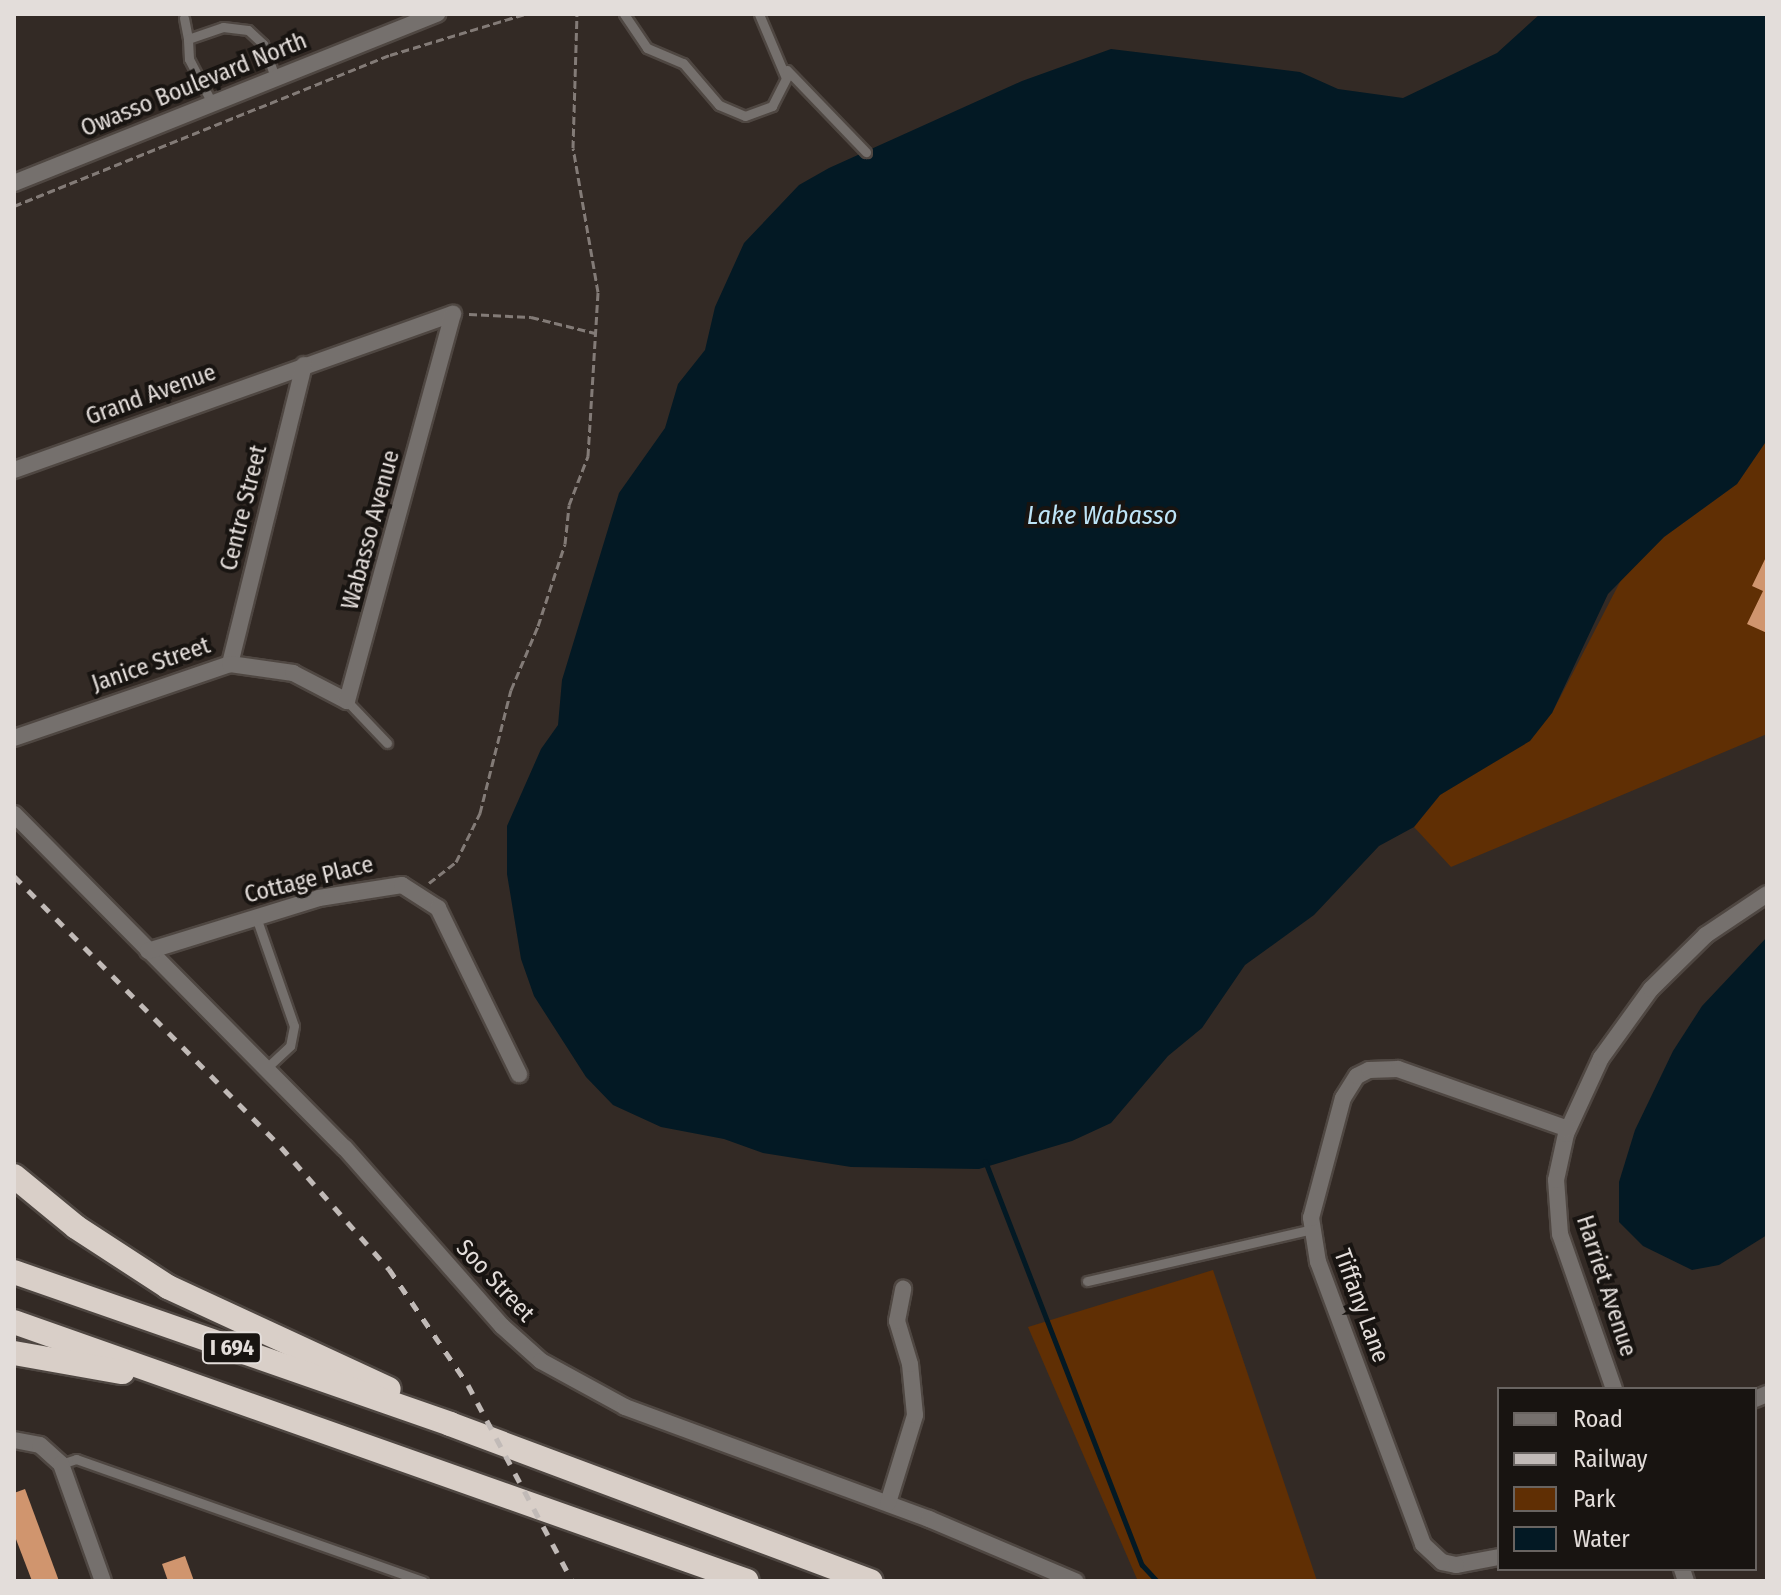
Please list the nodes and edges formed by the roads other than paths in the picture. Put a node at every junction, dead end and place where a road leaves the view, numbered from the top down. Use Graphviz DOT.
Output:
graph roads {
  1 [pos="437,14"];
  2 [pos="639,14"];
  3 [pos="759,14"];
  4 [pos="625,17"];
  5 [pos="184,18"];
  6 [pos="188,39"];
  7 [pos="787,70"];
  8 [pos="276,79"];
  9 [pos="213,105"];
  10 [pos="866,152"];
  11 [pos="14,183"];
  12 [pos="453,314"];
  13 [pos="304,365"];
  14 [pos="14,470"];
  15 [pos="230,664"];
  16 [pos="347,701"];
  17 [pos="14,738"];
  18 [pos="387,743"];
  19 [pos="14,814"];
  20 [pos="1767,894"];
  21 [pos="256,917"];
  22 [pos="148,951"];
  23 [pos="265,1069"];
  24 [pos="519,1074"];
  25 [pos="1568,1129"];
  26 [pos="14,1176"];
  27 [pos="1312,1229"];
  28 [pos="14,1272"];
  29 [pos="1087,1281"];
  30 [pos="903,1289"];
  31 [pos="14,1322"];
  32 [pos="14,1353"];
  33 [pos="188,1383"];
  34 [pos="1613,1387"];
  35 [pos="450,1424"];
  36 [pos="14,1440"];
  37 [pos="61,1464"];
  38 [pos="888,1503"];
  39 [pos="1497,1557"];
  40 [pos="103,1581"];
  41 [pos="423,1581"];
  42 [pos="747,1581"];
  43 [pos="871,1581"];
  44 [pos="1075,1581"];
  1 -- 8 [label="street, Owasso Boulevard North"];
  2 -- 4 [label="lane"];
  3 -- 7 [label="lane"];
  4 -- 7 [label="lane"];
  5 -- 6 [label="lane"];
  6 -- 8 [label="lane"];
  6 -- 9 [label="lane"];
  7 -- 10 [label="lane"];
  8 -- 9 [label="street, Owasso Boulevard North"];
  9 -- 11 [label="street, Owasso Boulevard North"];
  12 -- 13 [label="street, Grand Avenue"];
  12 -- 16 [label="street, Wabasso Avenue"];
  13 -- 14 [label="street, Grand Avenue"];
  13 -- 15 [label="street, Centre Street"];
  15 -- 16 [label="street, Janice Street"];
  15 -- 17 [label="street, Janice Street"];
  16 -- 18 [label="lane"];
  19 -- 22 [label="street, Soo Street"];
  20 -- 25 [label="street, Harriet Avenue"];
  21 -- 22 [label="street, Cottage Place"];
  21 -- 23 [label="lane"];
  21 -- 24 [label="street, Cottage Place"];
  22 -- 23 [label="street, Soo Street"];
  23 -- 38 [label="street, Soo Street"];
  25 -- 27 [label="street, Tiffany Lane"];
  25 -- 34 [label="street, Harriet Avenue"];
  26 -- 35 [label="highway"];
  27 -- 29 [label="lane"];
  27 -- 39 [label="street, Tiffany Lane"];
  28 -- 35 [label="highway, I 694"];
  30 -- 38 [label="street"];
  31 -- 33 [label="highway, I 694"];
  32 -- 33 [label="highway"];
  33 -- 42 [label="highway, I 694"];
  35 -- 43 [label="highway, I 694"];
  36 -- 37 [label="street"];
  37 -- 40 [label="street"];
  37 -- 41 [label="lane"];
  38 -- 44 [label="street, Soo Street"];
}
